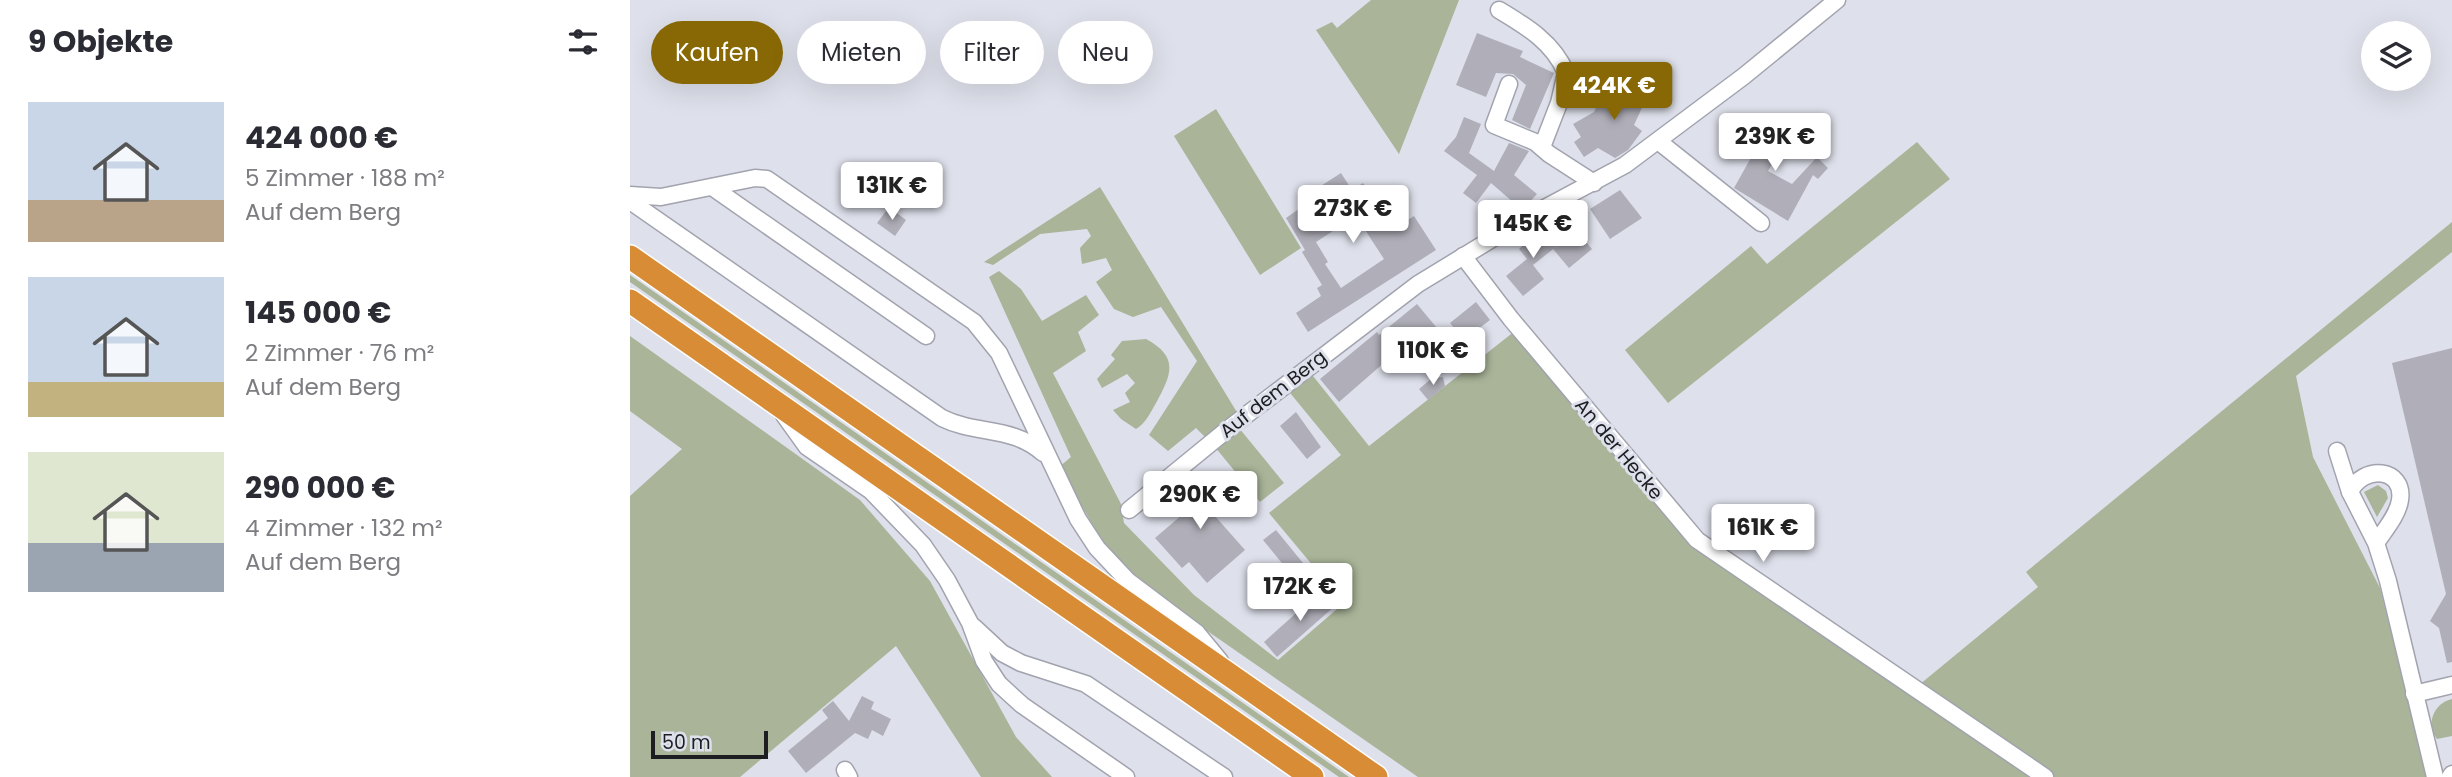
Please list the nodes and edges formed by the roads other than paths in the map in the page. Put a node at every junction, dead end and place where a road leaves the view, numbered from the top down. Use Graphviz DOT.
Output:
graph roads {
  1 [pos="1837,0"];
  2 [pos="1499,10"];
  3 [pos="1509,84"];
  4 [pos="1658,141"];
  5 [pos="1542,147"];
  6 [pos="1594,183"];
  7 [pos="712,187"];
  8 [pos="630,195"];
  9 [pos="630,201"];
  10 [pos="1761,223"];
  11 [pos="1463,256"];
  12 [pos="630,257"];
  13 [pos="630,301"];
  14 [pos="926,336"];
  15 [pos="774,401"];
  16 [pos="2337,451"];
  17 [pos="1047,457"];
  18 [pos="2350,492"];
  19 [pos="1129,510"];
  20 [pos="2376,544"];
  21 [pos="970,623"];
  22 [pos="1234,680"];
  23 [pos="2452,685"];
  24 [pos="2414,694"];
  25 [pos="1126,777"];
  26 [pos="1224,777"];
  27 [pos="1312,777"];
  28 [pos="1376,777"];
  29 [pos="2045,777"];
  30 [pos="2435,777"];
  1 -- 4 [label="street, Auf dem Berg"];
  2 -- 5 [label="street"];
  3 -- 5 [label="street"];
  4 -- 6 [label="street, Auf dem Berg"];
  4 -- 10 [label="street"];
  5 -- 6 [label="street"];
  6 -- 11 [label="street, Auf dem Berg"];
  7 -- 8 [label="street"];
  7 -- 14 [label="street"];
  7 -- 17 [label="street"];
  9 -- 17 [label="street"];
  11 -- 19 [label="street, Auf dem Berg"];
  11 -- 29 [label="street, An der Hecke"];
  12 -- 22 [label="highway"];
  13 -- 15 [label="highway"];
  15 -- 21 [label="street"];
  15 -- 27 [label="highway"];
  16 -- 18 [label="street"];
  17 -- 22 [label="street"];
  18 -- 20 [label="street"];
  18 -- 20 [label="street"];
  20 -- 24 [label="street"];
  21 -- 25 [label="street"];
  21 -- 26 [label="street"];
  22 -- 28 [label="highway"];
  23 -- 24 [label="street"];
  24 -- 30 [label="street"];
}
